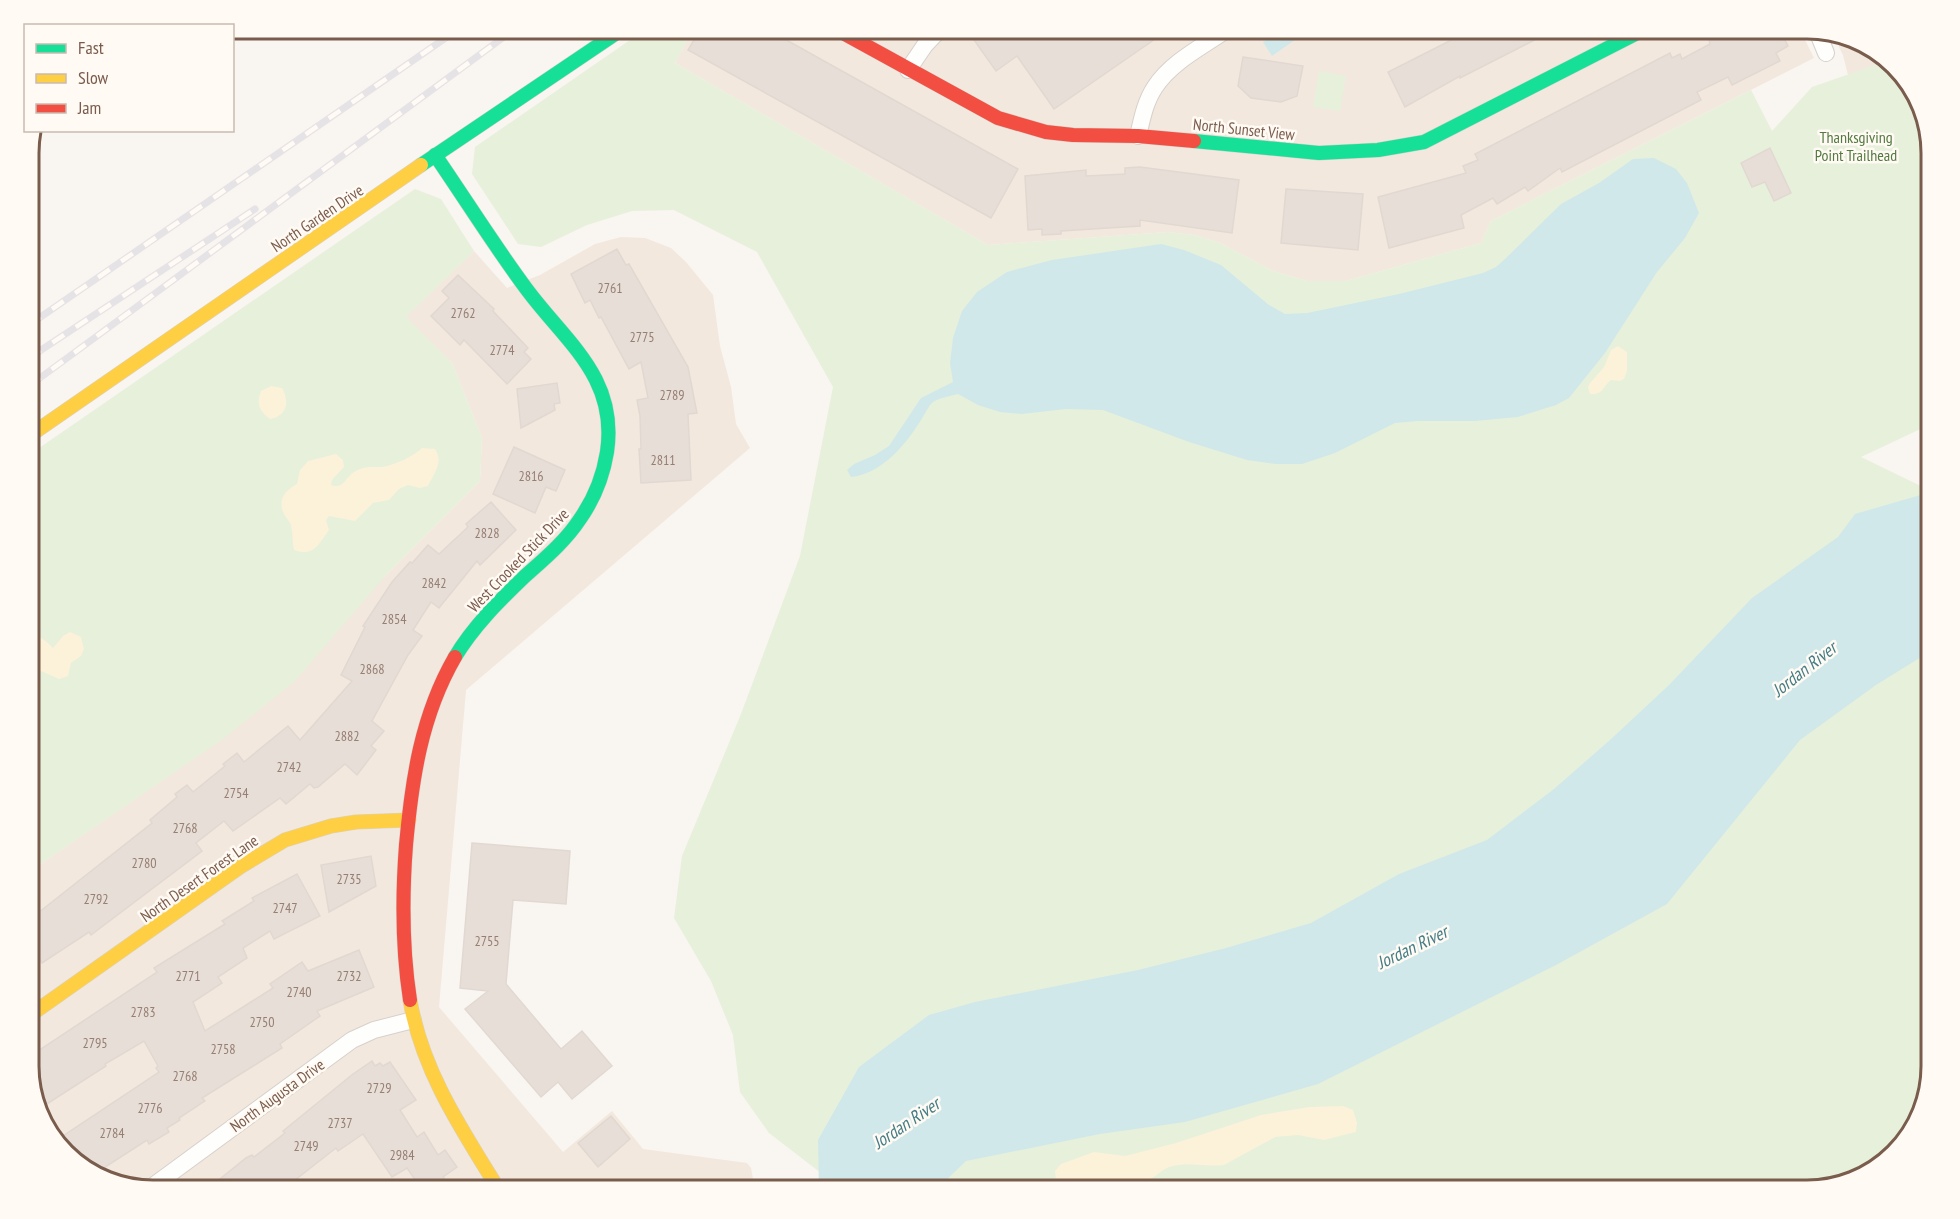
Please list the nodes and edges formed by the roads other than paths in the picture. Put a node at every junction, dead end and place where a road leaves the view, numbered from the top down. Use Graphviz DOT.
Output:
graph roads {
  1 [pos="608,39"];
  2 [pos="853,39"];
  3 [pos="930,39"];
  4 [pos="1213,39"];
  5 [pos="1614,39"];
  6 [pos="1820,40"];
  7 [pos="1826,53"];
  8 [pos="908,70"];
  9 [pos="1138,136"];
  10 [pos="435,155"];
  11 [pos="39,429"];
  12 [pos="409,820"];
  13 [pos="39,1009"];
  14 [pos="413,1020"];
  15 [pos="161,1180"];
  16 [pos="493,1180"];
  1 -- 10 [label="street, North Garden Drive"];
  2 -- 8 [label="street, North Sunset View"];
  3 -- 8 [label="street"];
  4 -- 9 [label="street"];
  5 -- 9 [label="street, North Sunset View"];
  6 -- 7 [label="street"];
  8 -- 9 [label="street, North Sunset View"];
  10 -- 11 [label="street, North Garden Drive"];
  10 -- 12 [label="street, West Crooked Stick Drive"];
  12 -- 13 [label="street, North Desert Forest Lane"];
  12 -- 14 [label="street, West Crooked Stick Drive"];
  14 -- 15 [label="street, North Augusta Drive"];
  14 -- 16 [label="street, West Crooked Stick Drive"];
}
